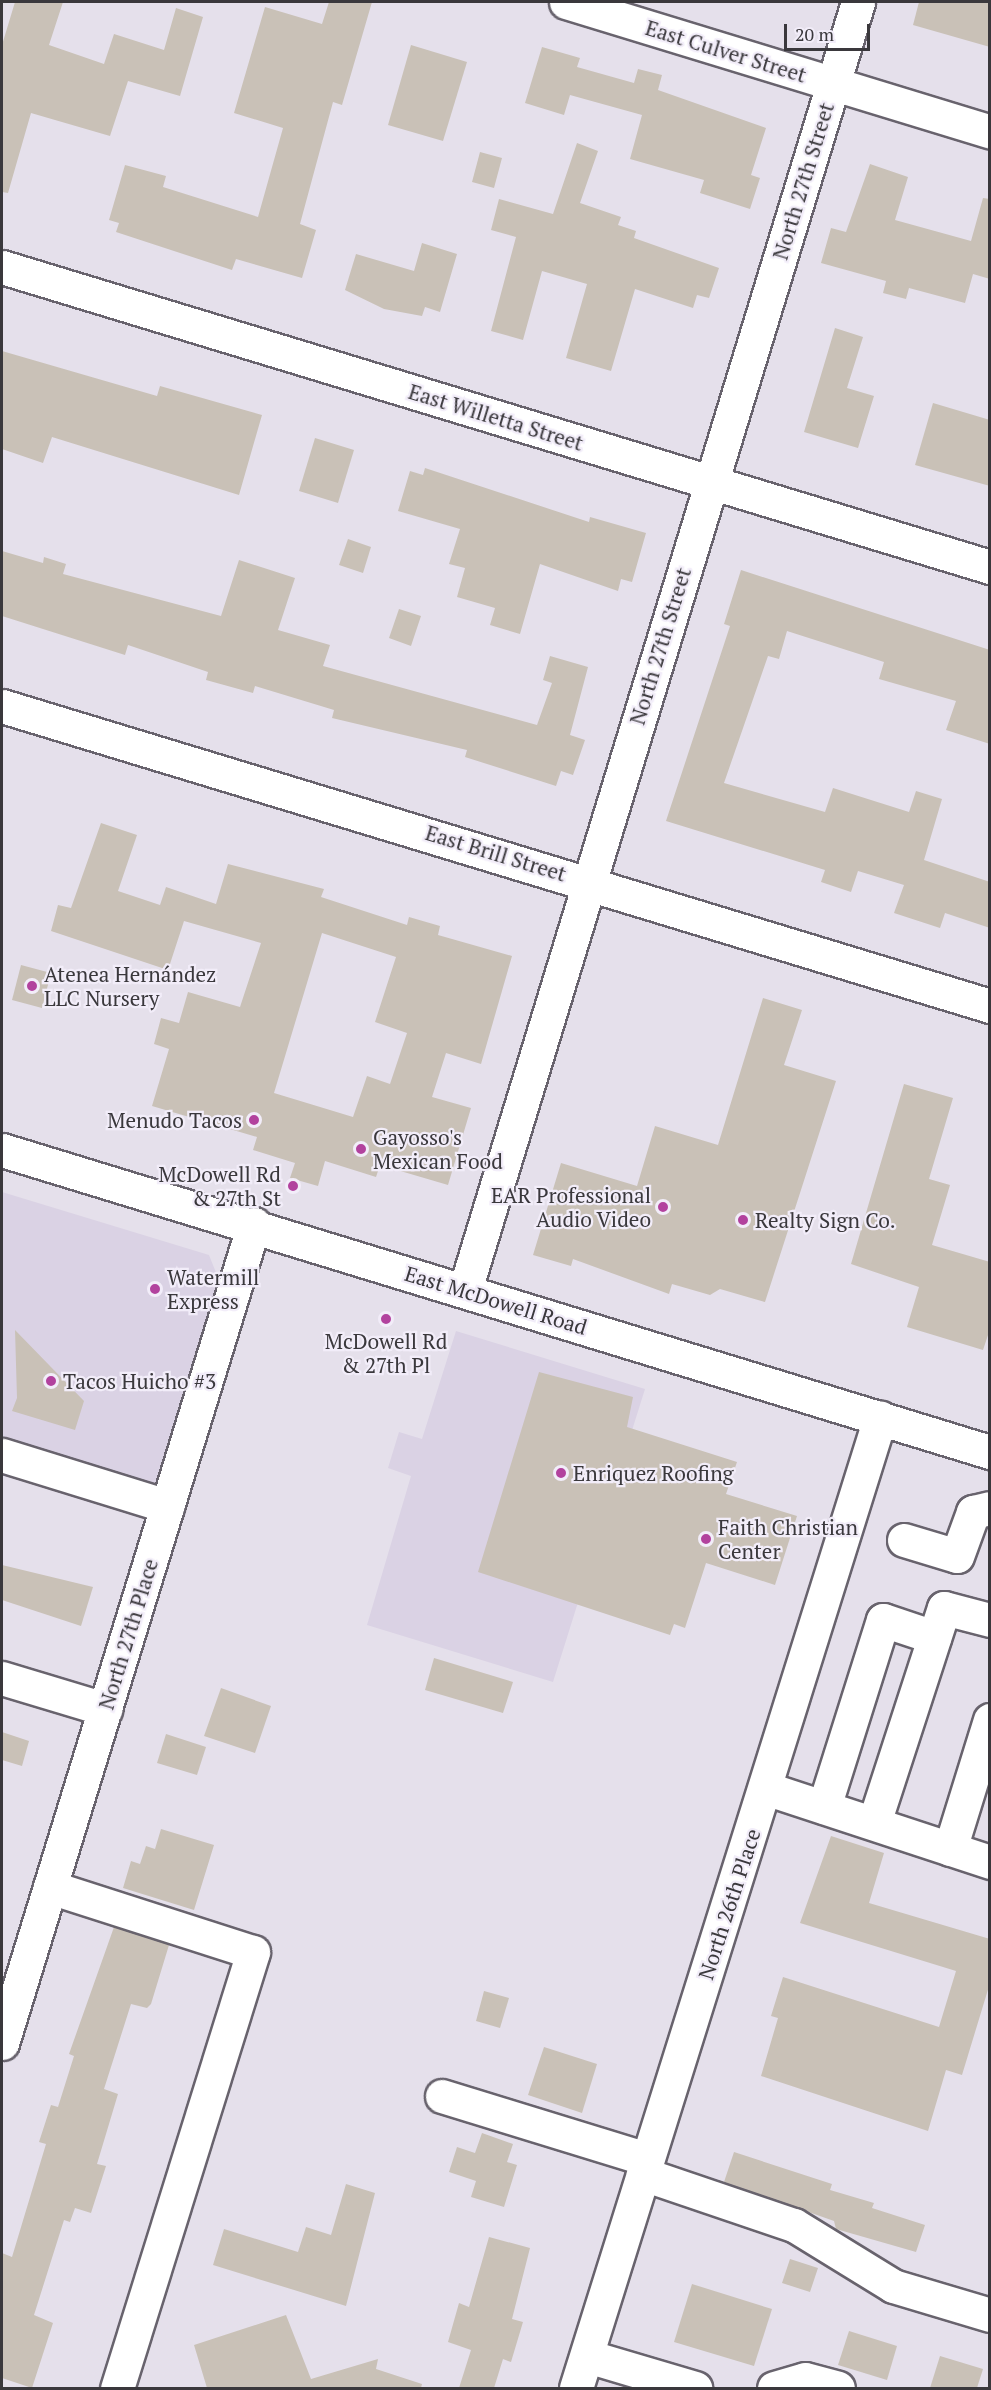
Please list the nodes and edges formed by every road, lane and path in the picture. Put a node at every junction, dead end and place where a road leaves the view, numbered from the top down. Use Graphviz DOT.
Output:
graph roads {
  1 [pos="566,2"];
  2 [pos="858,2"];
  3 [pos="833,84"];
  4 [pos="990,132"];
  5 [pos="2,267"];
  6 [pos="711,482"];
  7 [pos="990,567"];
  8 [pos="2,706"];
  9 [pos="588,881"];
  10 [pos="990,1006"];
  11 [pos="2,1150"];
  12 [pos="254,1224"];
  13 [pos="465,1290"];
  14 [pos="880,1418"];
  15 [pos="990,1452"];
  16 [pos="2,1455"];
  17 [pos="167,1506"];
  18 [pos="990,1508"];
  19 [pos="904,1540"];
  20 [pos="990,1620"];
  21 [pos="934,1637"];
  22 [pos="2,1678"];
  23 [pos="105,1709"];
  24 [pos="990,1720"];
  25 [pos="765,1788"];
  26 [pos="824,1807"];
  27 [pos="874,1823"];
  28 [pos="950,1849"];
  29 [pos="990,1862"];
  30 [pos="50,1887"];
  31 [pos="2,2043"];
  32 [pos="442,2096"];
  33 [pos="645,2166"];
  34 [pos="990,2315"];
  35 [pos="587,2355"];
  36 [pos="117,2388"];
  37 [pos="576,2388"];
  38 [pos="695,2388"];
  39 [pos="774,2388"];
  40 [pos="838,2388"];
  1 -- 3 [label="street, East Culver Street"];
  2 -- 3 [label="street, North 27th Street"];
  3 -- 4 [label="street, East Culver Street"];
  3 -- 6 [label="street, North 27th Street"];
  5 -- 6 [label="street, East Willetta Street"];
  6 -- 7 [label="street, East Willetta Street"];
  6 -- 9 [label="street, North 27th Street"];
  8 -- 9 [label="street, East Brill Street"];
  9 -- 10 [label="street, East Brill Street"];
  9 -- 13 [label="street, North 27th Street"];
  11 -- 12 [label="street, East McDowell Road"];
  12 -- 13 [label="street, East McDowell Road"];
  12 -- 17 [label="street, North 27th Place"];
  13 -- 14 [label="street, East McDowell Road"];
  14 -- 15 [label="street, East McDowell Road"];
  14 -- 25 [label="street, North 26th Place"];
  16 -- 17 [label="street"];
  17 -- 23 [label="street, North 27th Place"];
  18 -- 19 [label="street"];
  20 -- 21 [label="street"];
  21 -- 26 [label="street"];
  21 -- 27 [label="street"];
  22 -- 23 [label="street"];
  23 -- 30 [label="street, North 27th Place"];
  24 -- 28 [label="street"];
  25 -- 26 [label="street"];
  25 -- 33 [label="street, North 26th Place"];
  26 -- 27 [label="street"];
  27 -- 28 [label="street"];
  28 -- 29 [label="street"];
  30 -- 31 [label="street, North 27th Place"];
  30 -- 36 [label="street"];
  32 -- 33 [label="street"];
  33 -- 34 [label="street"];
  33 -- 35 [label="street, North 26th Place"];
  35 -- 37 [label="street, North 26th Place"];
  35 -- 38 [label="street"];
  39 -- 40 [label="street"];
}
